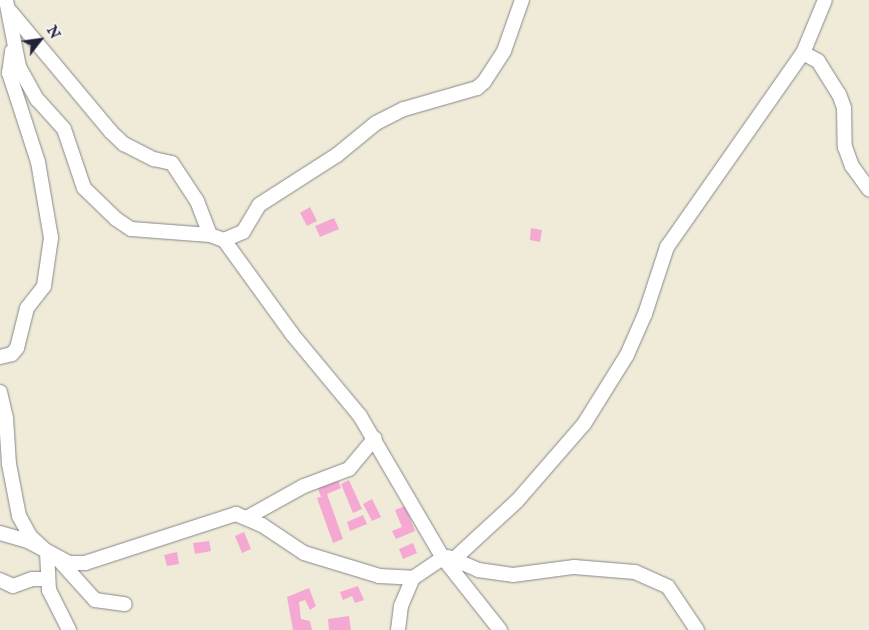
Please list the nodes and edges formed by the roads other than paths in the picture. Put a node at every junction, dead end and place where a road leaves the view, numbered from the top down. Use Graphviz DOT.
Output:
graph roads {
  1 [pos="522,0"];
  2 [pos="825,0"];
  3 [pos="6,3"];
  4 [pos="14,37"];
  5 [pos="803,53"];
  6 [pos="869,189"];
  7 [pos="210,235"];
  8 [pos="224,240"];
  9 [pos="0,357"];
  10 [pos="0,392"];
  11 [pos="375,438"];
  12 [pos="248,517"];
  13 [pos="0,533"];
  14 [pos="53,556"];
  15 [pos="446,557"];
  16 [pos="413,578"];
  17 [pos="48,579"];
  18 [pos="0,580"];
  19 [pos="124,604"];
  20 [pos="69,630"];
  21 [pos="398,630"];
  22 [pos="500,630"];
  23 [pos="697,630"];
  1 -- 8 [label="street"];
  2 -- 5 [label="street"];
  3 -- 4 [label="street"];
  3 -- 7 [label="street"];
  4 -- 7 [label="street"];
  4 -- 9 [label="street"];
  5 -- 6 [label="street"];
  5 -- 15 [label="street"];
  7 -- 8 [label="street"];
  8 -- 11 [label="street"];
  10 -- 14 [label="street"];
  11 -- 12 [label="street"];
  11 -- 15 [label="street"];
  12 -- 14 [label="street"];
  12 -- 16 [label="street"];
  13 -- 14 [label="street"];
  14 -- 17 [label="street"];
  14 -- 19 [label="street"];
  15 -- 16 [label="street"];
  15 -- 22 [label="street"];
  15 -- 23 [label="street"];
  16 -- 21 [label="street"];
  17 -- 18 [label="street"];
  17 -- 20 [label="street"];
}
